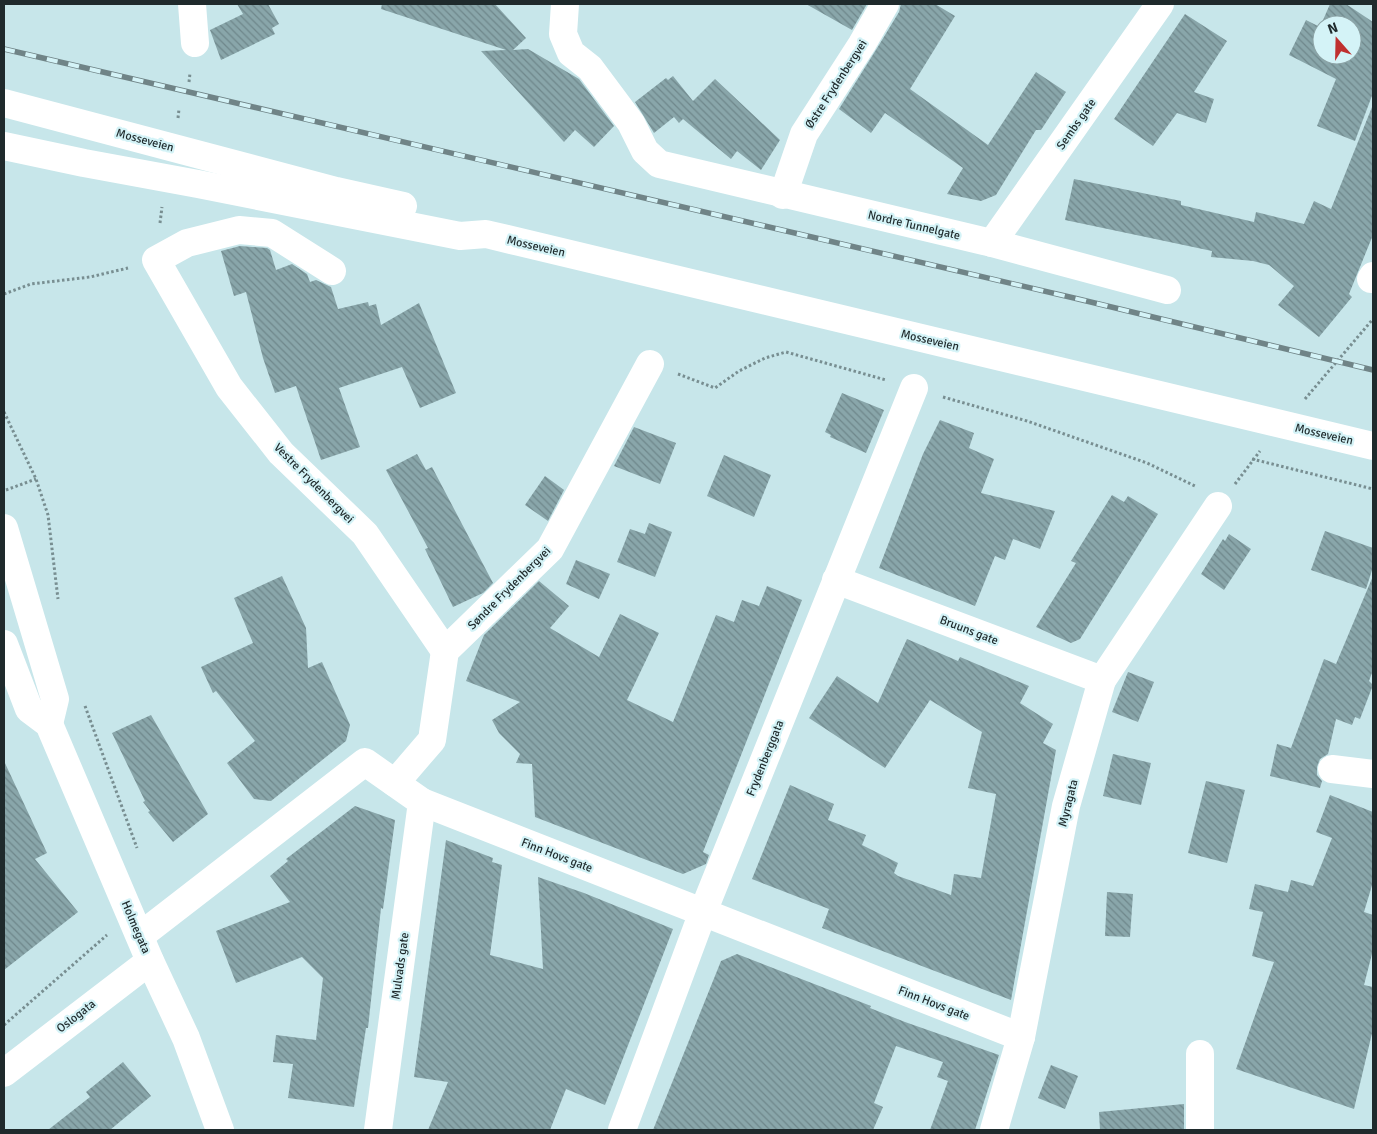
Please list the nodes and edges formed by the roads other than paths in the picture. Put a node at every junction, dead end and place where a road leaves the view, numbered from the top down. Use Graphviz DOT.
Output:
graph roads {
  1 [pos="192,4"];
  2 [pos="565,4"];
  3 [pos="885,4"];
  4 [pos="1160,4"];
  5 [pos="195,43"];
  6 [pos="4,103"];
  7 [pos="4,146"];
  8 [pos="783,195"];
  9 [pos="486,234"];
  10 [pos="992,243"];
  11 [pos="332,271"];
  12 [pos="1167,290"];
  13 [pos="650,364"];
  14 [pos="914,388"];
  15 [pos="1373,446"];
  16 [pos="1218,506"];
  17 [pos="4,528"];
  18 [pos="836,580"];
  19 [pos="4,644"];
  20 [pos="445,651"];
  21 [pos="1102,680"];
  22 [pos="49,724"];
  23 [pos="1332,769"];
  24 [pos="1373,774"];
  25 [pos="395,783"];
  26 [pos="422,802"];
  27 [pos="703,912"];
  28 [pos="135,925"];
  29 [pos="150,960"];
  30 [pos="1022,1037"];
  31 [pos="1200,1054"];
  32 [pos="4,1073"];
  33 [pos="220,1130"];
  34 [pos="378,1130"];
  35 [pos="622,1130"];
  36 [pos="994,1130"];
  37 [pos="1200,1130"];
  1 -- 5 [label="main road"];
  2 -- 8 [label="main road, Nordre Tunnelgate"];
  3 -- 8 [label="main road, Østre Frydenbergvei"];
  4 -- 10 [label="main road, Sembs gate"];
  6 -- 9 [label="main road, Mosseveien"];
  7 -- 9 [label="main road, Mosseveien"];
  8 -- 10 [label="main road, Nordre Tunnelgate"];
  9 -- 15 [label="main road, Mosseveien"];
  10 -- 12 [label="main road, Nordre Tunnelgate"];
  11 -- 20 [label="main road, Vestre Frydenbergvei"];
  13 -- 20 [label="main road, Søndre Frydenbergvei"];
  14 -- 18 [label="main road, Frydenberggata"];
  16 -- 21 [label="main road, Myragata"];
  17 -- 22 [label="main road"];
  18 -- 21 [label="main road, Bruuns gate"];
  18 -- 27 [label="main road, Frydenberggata"];
  19 -- 22 [label="main road, Holmegata"];
  20 -- 25 [label="main road"];
  21 -- 30 [label="main road, Myragata"];
  22 -- 28 [label="main road, Holmegata"];
  23 -- 24 [label="main road"];
  25 -- 26 [label="main road, Finn Hovs gate"];
  25 -- 28 [label="main road, Finn Hovs gate"];
  26 -- 27 [label="main road, Finn Hovs gate"];
  26 -- 34 [label="main road, Mulvads gate"];
  27 -- 30 [label="main road, Finn Hovs gate"];
  27 -- 35 [label="main road, Frydenberggata"];
  28 -- 29 [label="main road, Holmegata"];
  29 -- 32 [label="main road, Oslogata"];
  29 -- 33 [label="main road, Holmegata"];
  30 -- 36 [label="main road, Myragata"];
  31 -- 37 [label="main road"];
}
